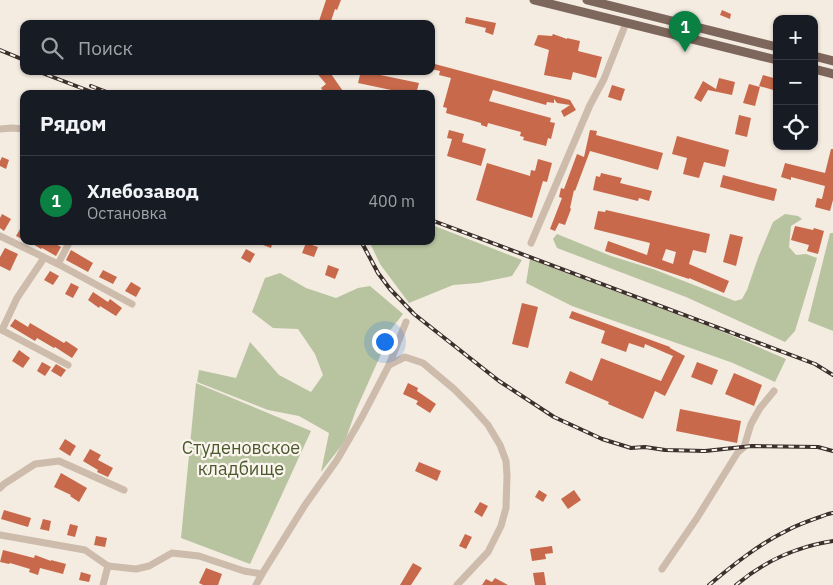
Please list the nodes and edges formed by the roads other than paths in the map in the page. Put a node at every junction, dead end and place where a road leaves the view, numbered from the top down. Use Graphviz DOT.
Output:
graph roads {
  1 [pos="534,0"];
  2 [pos="587,0"];
  3 [pos="626,23"];
  4 [pos="773,46"];
  5 [pos="818,57"];
  6 [pos="773,59"];
  7 [pos="833,61"];
  8 [pos="818,70"];
  9 [pos="833,74"];
  10 [pos="0,129"];
  11 [pos="20,129"];
  12 [pos="0,236"];
  13 [pos="531,243"];
  14 [pos="68,245"];
  15 [pos="44,258"];
  16 [pos="58,264"];
  17 [pos="132,304"];
  18 [pos="406,322"];
  19 [pos="1,330"];
  20 [pos="68,365"];
  21 [pos="389,365"];
  22 [pos="774,391"];
  23 [pos="0,488"];
  24 [pos="124,490"];
  25 [pos="0,535"];
  26 [pos="108,566"];
  27 [pos="662,569"];
  28 [pos="262,574"];
  29 [pos="104,585"];
  30 [pos="256,585"];
  31 [pos="457,585"];
  1 -- 3 [label="main road"];
  2 -- 4 [label="main road"];
  3 -- 6 [label="main road"];
  3 -- 13 [label="street"];
  5 -- 7 [label="main road"];
  8 -- 9 [label="main road"];
  10 -- 11 [label="street"];
  12 -- 15 [label="street"];
  14 -- 16 [label="street"];
  15 -- 16 [label="street"];
  15 -- 19 [label="street"];
  16 -- 17 [label="street"];
  18 -- 21 [label="street"];
  19 -- 20 [label="street"];
  21 -- 28 [label="street"];
  21 -- 31 [label="street"];
  22 -- 27 [label="street"];
  23 -- 24 [label="street"];
  25 -- 26 [label="street"];
  26 -- 28 [label="street"];
  26 -- 29 [label="street"];
  28 -- 30 [label="street"];
}
